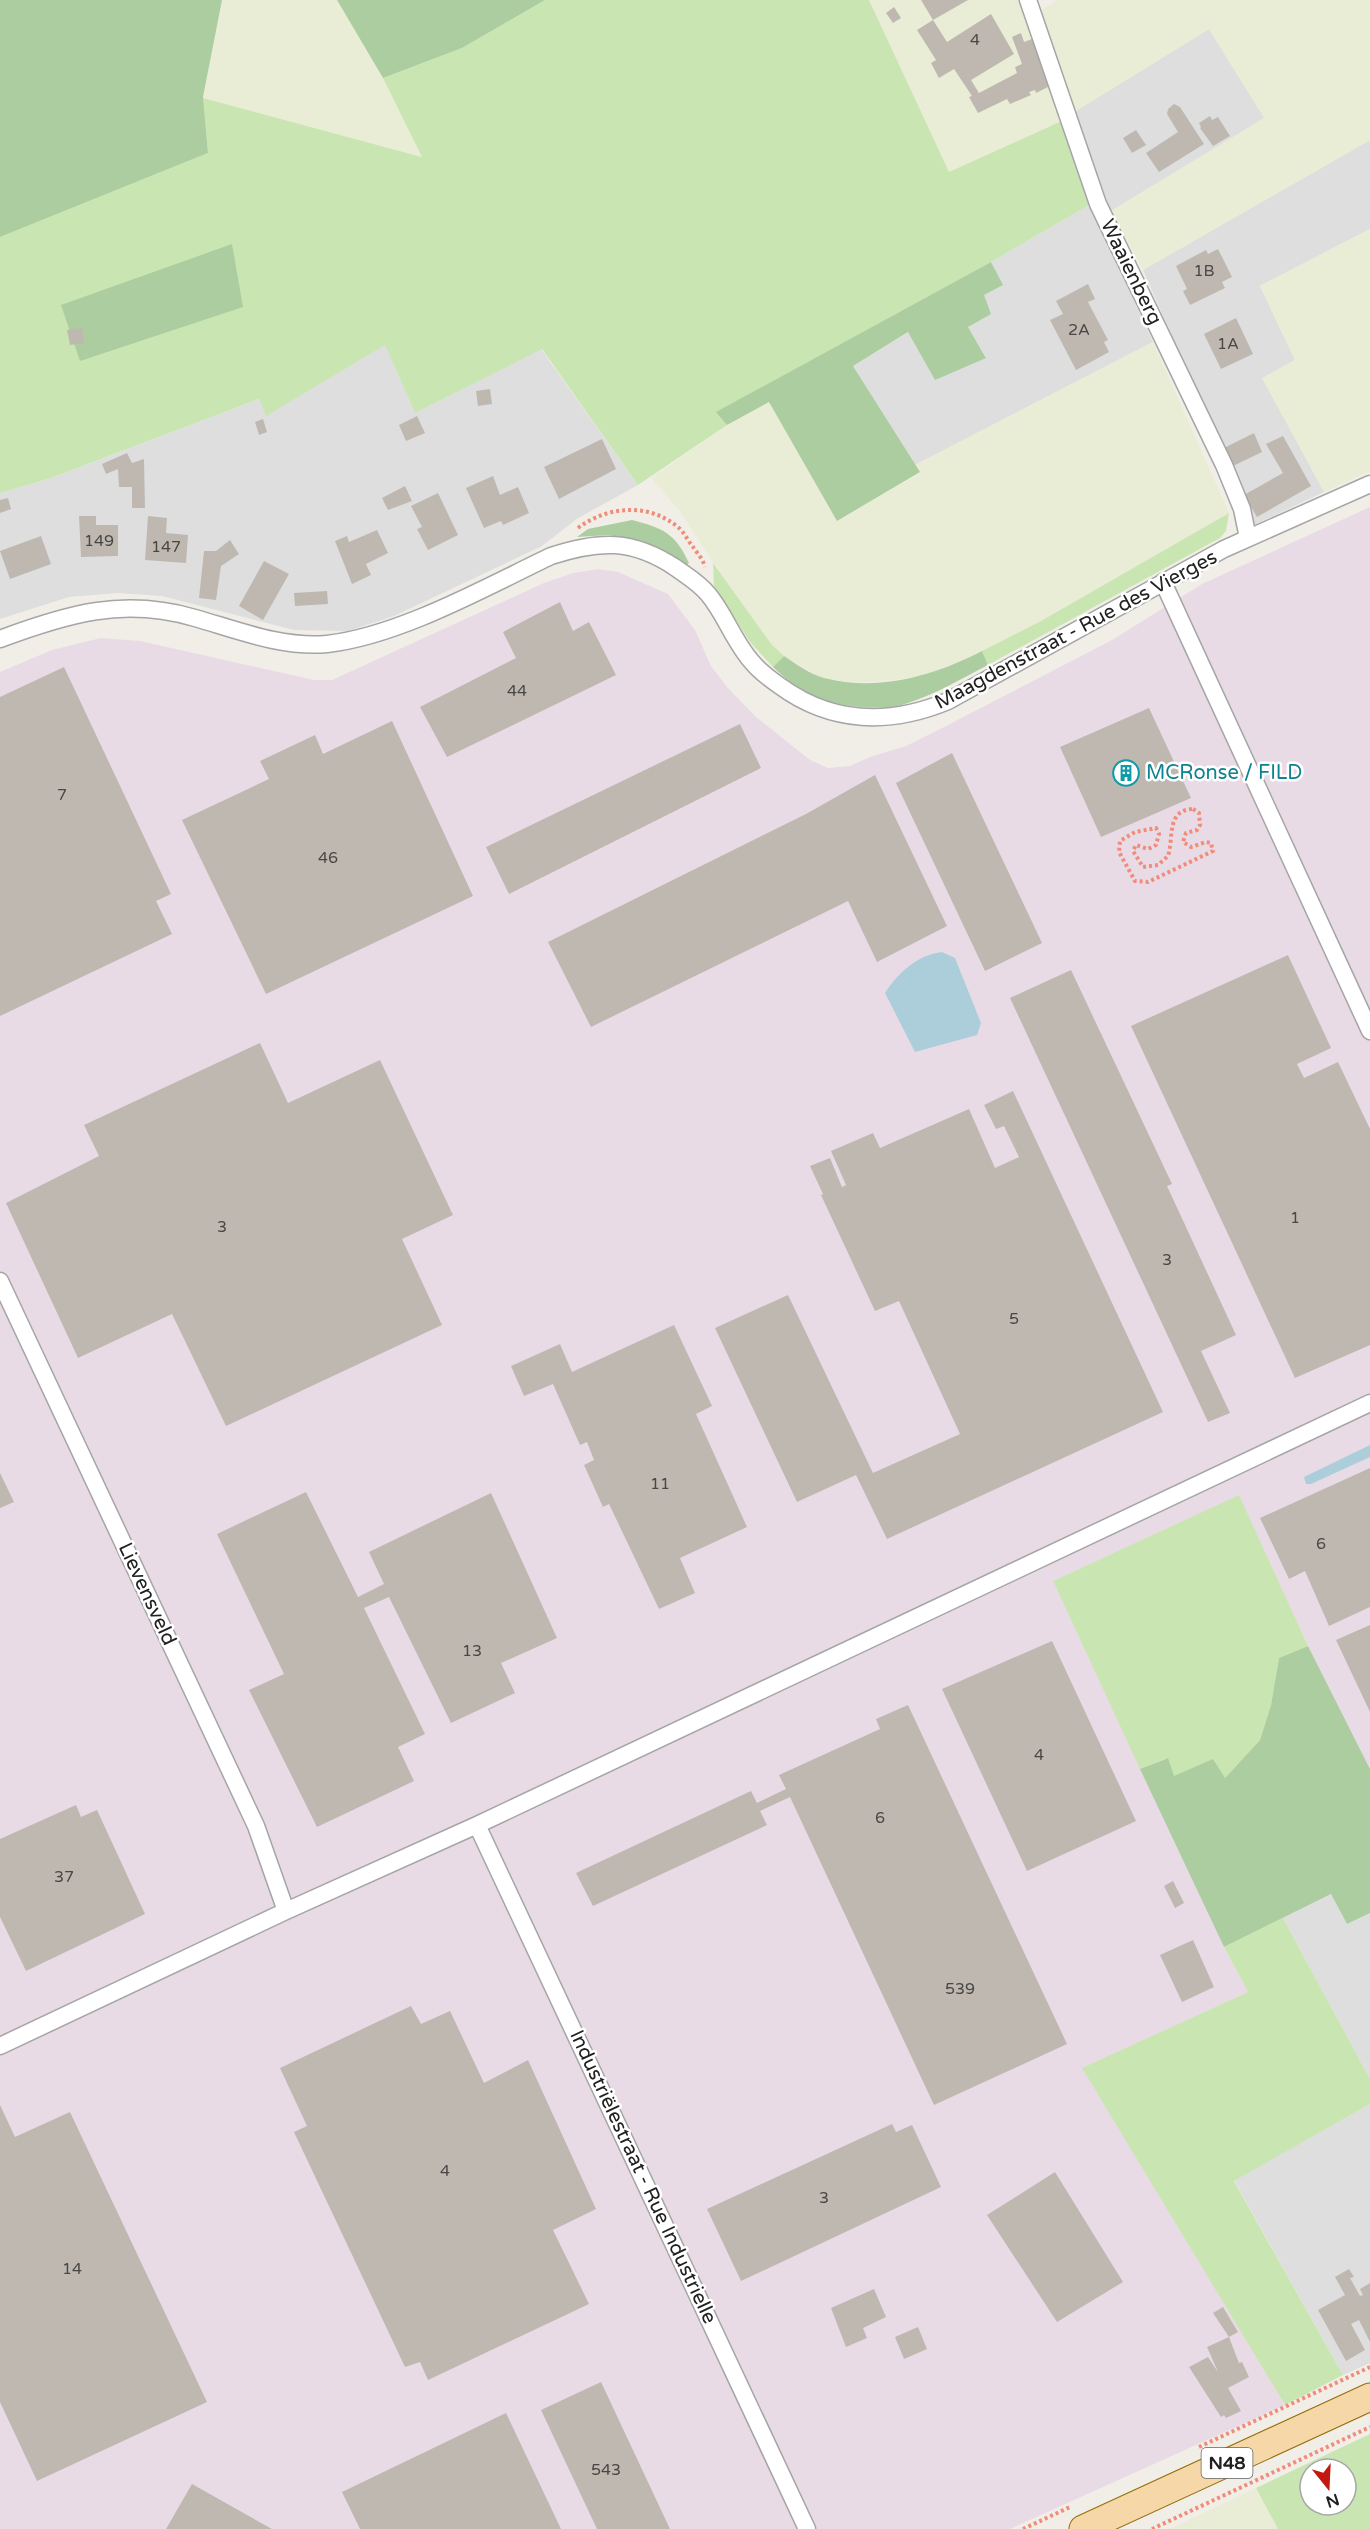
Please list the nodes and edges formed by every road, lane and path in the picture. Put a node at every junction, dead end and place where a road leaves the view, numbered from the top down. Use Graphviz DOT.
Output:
graph roads {
  1 [pos="1028,0"];
  2 [pos="1370,484"];
  3 [pos="1248,538"];
  4 [pos="1163,582"];
  5 [pos="0,639"];
  6 [pos="1214,851"];
  7 [pos="1370,1031"];
  8 [pos="0,1281"];
  9 [pos="1370,1403"];
  10 [pos="477,1825"];
  11 [pos="286,1911"];
  12 [pos="0,2046"];
  13 [pos="1370,2397"];
  14 [pos="1370,2427"];
  15 [pos="807,2529"];
  16 [pos="1083,2529"];
  17 [pos="1152,2529"];
  1 -- 3 [label="street, Waaienberg"];
  2 -- 3 [label="street, Maagdenstraat - Rue des Vierges"];
  3 -- 4 [label="street, Maagdenstraat - Rue des Vierges"];
  4 -- 5 [label="street, Maagdenstraat - Rue des Vierges"];
  4 -- 7 [label="street"];
  6 -- 6 [label="path"];
  8 -- 11 [label="street, Lievensveld"];
  9 -- 10 [label="street"];
  10 -- 11 [label="street"];
  10 -- 15 [label="street, Industriëlestraat - Rue Industrielle"];
  11 -- 12 [label="street"];
  13 -- 16 [label="main road, N48"];
  14 -- 17 [label="path"];
}
